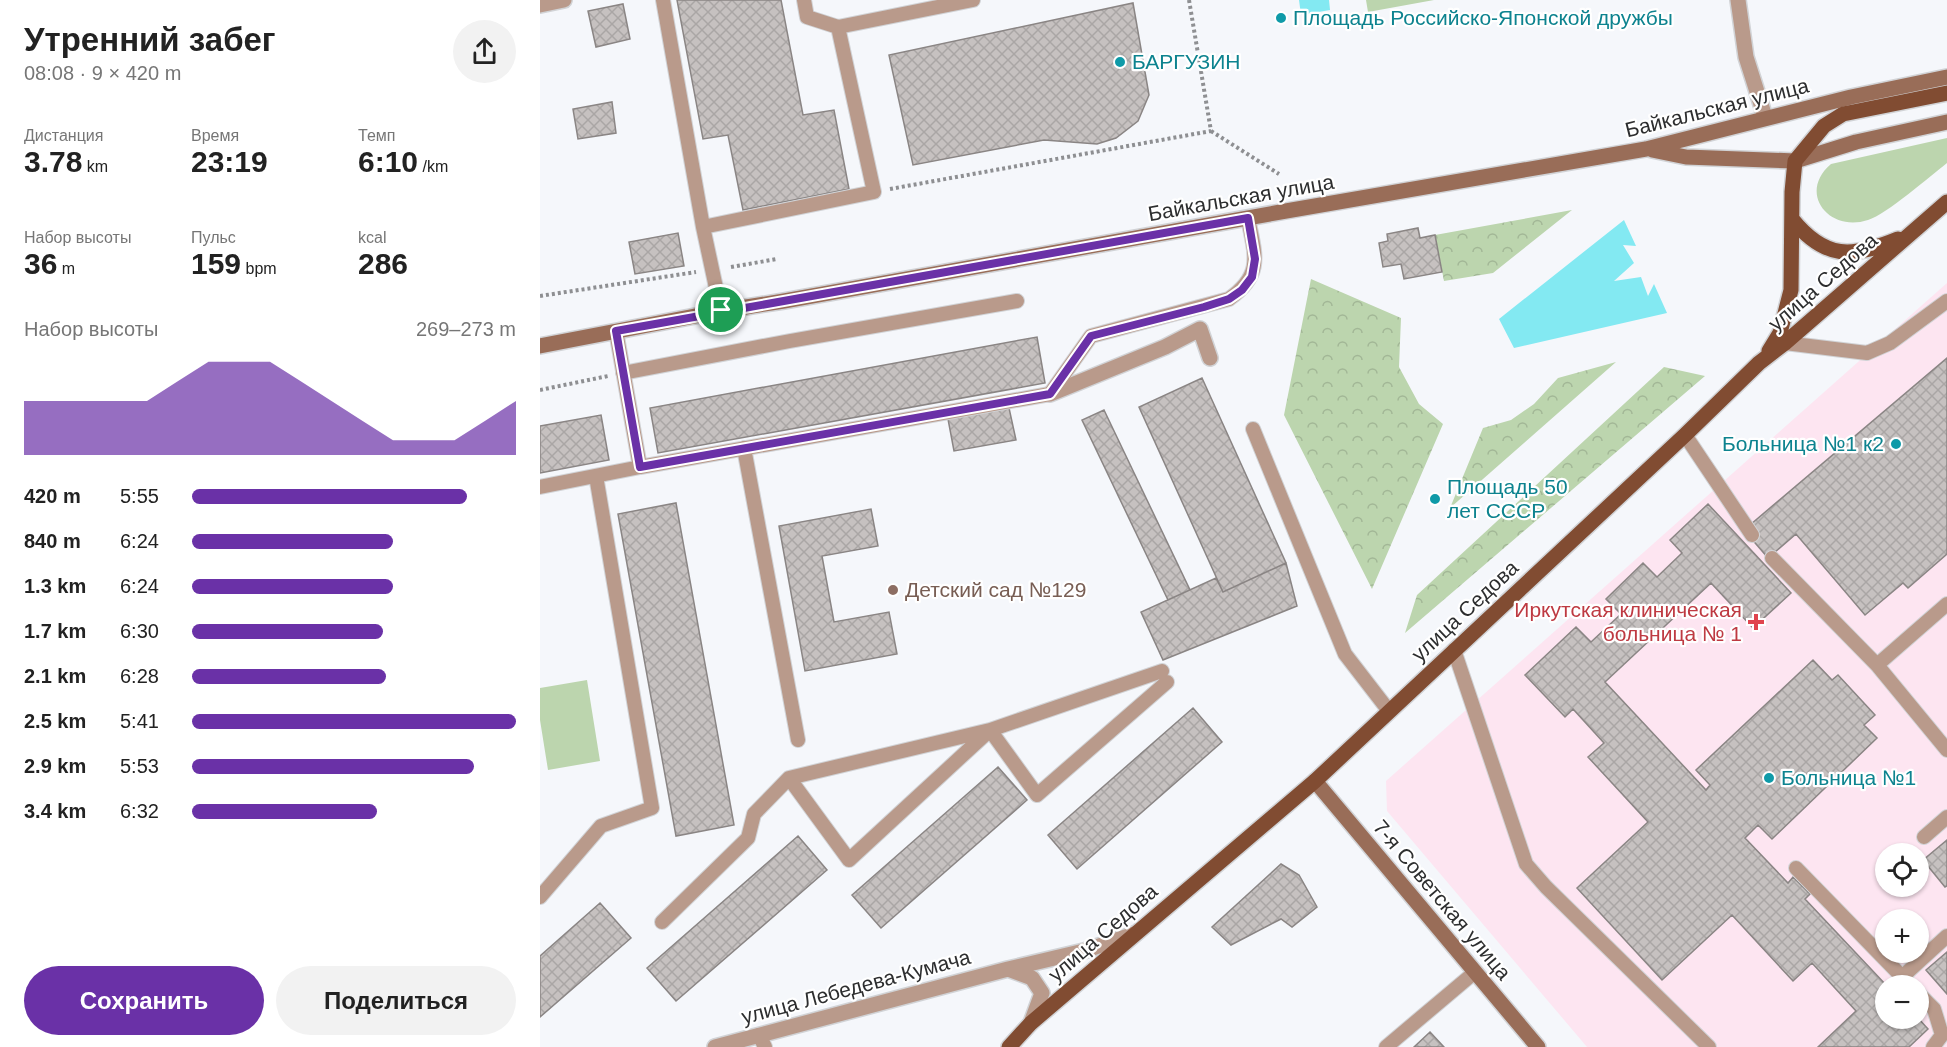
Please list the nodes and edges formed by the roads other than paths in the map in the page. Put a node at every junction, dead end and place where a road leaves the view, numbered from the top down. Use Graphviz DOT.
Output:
graph roads {
  1 [pos="564,0"];
  2 [pos="663,0"];
  3 [pos="804,0"];
  4 [pos="974,0"];
  5 [pos="1738,0"];
  6 [pos="540,5"];
  7 [pos="838,27"];
  8 [pos="1947,77"];
  9 [pos="1947,93"];
  10 [pos="1765,117"];
  11 [pos="1947,122"];
  12 [pos="1646,149"];
  13 [pos="1796,162"];
  14 [pos="1947,202"];
  15 [pos="1248,218"];
  16 [pos="1792,219"];
  17 [pos="703,227"];
  18 [pos="1911,234"];
  19 [pos="1017,301"];
  20 [pos="1947,301"];
  21 [pos="721,310"];
  22 [pos="616,331"];
  23 [pos="1785,344"];
  24 [pos="540,346"];
  25 [pos="1210,358"];
  26 [pos="1759,363"];
  27 [pos="623,373"];
  28 [pos="1050,394"];
  29 [pos="1253,429"];
  30 [pos="1685,435"];
  31 [pos="744,448"];
  32 [pos="640,467"];
  33 [pos="596,476"];
  34 [pos="540,487"];
  35 [pos="1752,534"];
  36 [pos="1772,558"];
  37 [pos="1947,603"];
  38 [pos="1454,650"];
  39 [pos="1877,665"];
  40 [pos="1389,711"];
  41 [pos="990,730"];
  42 [pos="798,740"];
  43 [pos="1947,750"];
  44 [pos="789,778"];
  45 [pos="1315,781"];
  46 [pos="1947,817"];
  47 [pos="1924,837"];
  48 [pos="1796,868"];
  49 [pos="540,897"];
  50 [pos="662,922"];
  51 [pos="1134,934"];
  52 [pos="1947,936"];
  53 [pos="1008,969"];
  54 [pos="1475,972"];
  55 [pos="1901,975"];
  56 [pos="1912,975"];
  57 [pos="1929,1004"];
  58 [pos="1031,1023"];
  59 [pos="762,1041"];
  60 [pos="715,1047"];
  61 [pos="1009,1047"];
  62 [pos="1386,1047"];
  63 [pos="1538,1047"];
  64 [pos="1708,1047"];
  65 [pos="1933,1047"];
  1 -- 6 [label="street"];
  2 -- 17 [label="lane"];
  3 -- 7 [label="lane"];
  4 -- 7 [label="lane"];
  5 -- 10 [label="street"];
  7 -- 17 [label="lane"];
  8 -- 10 [label="main road, Байкальская улица"];
  9 -- 13 [label="main road"];
  10 -- 12 [label="main road, Байкальская улица"];
  11 -- 13 [label="main road"];
  12 -- 13 [label="main road"];
  12 -- 15 [label="main road, Байкальская улица"];
  13 -- 16 [label="main road"];
  14 -- 18 [label="main road, улица Седова"];
  15 -- 21 [label="main road, Байкальская улица"];
  15 -- 28 [label="lane"];
  16 -- 18 [label="main road"];
  16 -- 26 [label="main road"];
  17 -- 21 [label="lane"];
  18 -- 23 [label="main road, улица Седова"];
  19 -- 27 [label="lane"];
  20 -- 23 [label="lane"];
  21 -- 22 [label="main road, Байкальская улица"];
  22 -- 24 [label="main road, Байкальская улица"];
  22 -- 27 [label="lane"];
  23 -- 26 [label="main road, улица Седова"];
  25 -- 28 [label="street"];
  26 -- 30 [label="main road, улица Седова"];
  27 -- 32 [label="lane"];
  28 -- 31 [label="lane"];
  29 -- 40 [label="lane"];
  30 -- 35 [label="lane"];
  30 -- 38 [label="main road, улица Седова"];
  31 -- 32 [label="lane"];
  31 -- 42 [label="lane"];
  32 -- 33 [label="lane"];
  33 -- 34 [label="lane"];
  33 -- 49 [label="lane"];
  36 -- 39 [label="lane"];
  37 -- 39 [label="lane"];
  38 -- 40 [label="main road, улица Седова"];
  38 -- 64 [label="lane"];
  39 -- 43 [label="lane"];
  40 -- 45 [label="main road, улица Седова"];
  41 -- 41 [label="lane"];
  41 -- 44 [label="lane"];
  41 -- 44 [label="lane"];
  44 -- 50 [label="lane"];
  45 -- 51 [label="main road, улица Седова"];
  45 -- 54 [label="main road, 7-я Советская улица"];
  46 -- 47 [label="lane"];
  48 -- 55 [label="lane"];
  51 -- 53 [label="street, улица Лебедева-Кумача"];
  51 -- 58 [label="main road, улица Седова"];
  52 -- 56 [label="lane"];
  53 -- 58 [label="street"];
  53 -- 59 [label="street, улица Лебедева-Кумача"];
  54 -- 62 [label="lane"];
  54 -- 63 [label="main road, 7-я Советская улица"];
  57 -- 65 [label="lane"];
  58 -- 61 [label="main road, улица Седова"];
  59 -- 60 [label="street, улица Лебедева-Кумача"];
}
